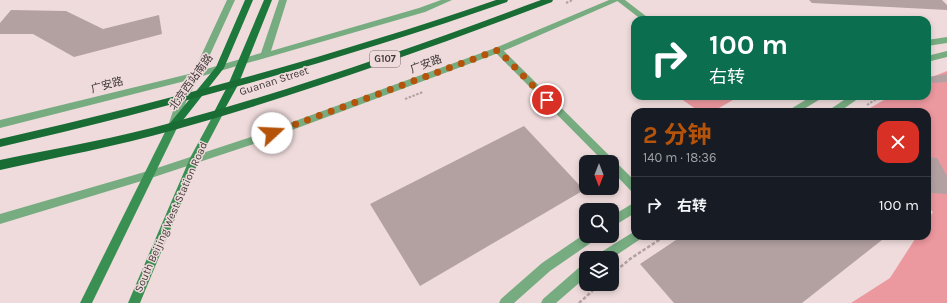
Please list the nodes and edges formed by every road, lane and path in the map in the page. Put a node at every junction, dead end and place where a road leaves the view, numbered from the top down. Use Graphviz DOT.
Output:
graph roads {
  1 [pos="231,0"];
  2 [pos="249,0"];
  3 [pos="268,0"];
  4 [pos="283,0"];
  5 [pos="448,0"];
  6 [pos="504,0"];
  7 [pos="549,0"];
  8 [pos="573,0"];
  9 [pos="616,0"];
  10 [pos="620,0"];
  11 [pos="566,3"];
  12 [pos="642,16"];
  13 [pos="947,40"];
  14 [pos="931,43"];
  15 [pos="498,50"];
  16 [pos="947,54"];
  17 [pos="265,55"];
  18 [pos="931,58"];
  19 [pos="243,62"];
  20 [pos="220,68"];
  21 [pos="196,75"];
  22 [pos="233,86"];
  23 [pos="198,96"];
  24 [pos="182,98"];
  25 [pos="812,100"];
  26 [pos="851,100"];
  27 [pos="875,100"];
  28 [pos="799,108"];
  29 [pos="838,108"];
  30 [pos="862,108"];
  31 [pos="219,112"];
  32 [pos="0,124"];
  33 [pos="173,126"];
  34 [pos="0,143"];
  35 [pos="603,155"];
  36 [pos="195,158"];
  37 [pos="0,165"];
  38 [pos="619,171"];
  39 [pos="148,175"];
  40 [pos="631,184"];
  41 [pos="631,210"];
  42 [pos="619,217"];
  43 [pos="0,219"];
  44 [pos="631,239"];
  45 [pos="659,240"];
  46 [pos="580,243"];
  47 [pos="612,251"];
  48 [pos="619,268"];
  49 [pos="579,275"];
  50 [pos="592,291"];
  51 [pos="86,303"];
  52 [pos="134,303"];
  53 [pos="505,303"];
  54 [pos="547,303"];
  55 [pos="579,303"];
  1 -- 21 [label="street"];
  2 -- 20 [label="main road, 北京西站南路"];
  3 -- 19 [label="main road, South Beijing West Station Road"];
  4 -- 17 [label="street"];
  5 -- 17 [label="street"];
  6 -- 22 [label="highway, Guanan Street / G107"];
  7 -- 31 [label="highway, Guanan Street / G107"];
  8 -- 11 [label="path"];
  9 -- 15 [label="street, 广安路"];
  10 -- 12 [label="street"];
  13 -- 14 [label="street"];
  15 -- 35 [label="street"];
  15 -- 36 [label="street, 广安路"];
  16 -- 18 [label="street"];
  17 -- 19 [label="street"];
  19 -- 20 [label="street, 广安路"];
  19 -- 22 [label="main road, South Beijing West Station Road"];
  20 -- 21 [label="street, 广安路"];
  20 -- 23 [label="main road, 北京西站南路"];
  21 -- 24 [label="street"];
  21 -- 32 [label="street, 广安路"];
  22 -- 23 [label="highway, Guanan Street / G107"];
  22 -- 31 [label="main road, South Beijing West Station Road"];
  23 -- 24 [label="highway, Guanan Street / G107"];
  23 -- 33 [label="main road, 北京西站南路"];
  24 -- 33 [label="street"];
  24 -- 34 [label="highway, Guanan Street / G107"];
  25 -- 28 [label="street"];
  26 -- 29 [label="street"];
  27 -- 30 [label="path"];
  31 -- 33 [label="highway, Guanan Street / G107"];
  31 -- 36 [label="main road, South Beijing West Station Road"];
  33 -- 37 [label="highway, Guanan Street / G107"];
  33 -- 39 [label="main road, 北京西站南路"];
  36 -- 39 [label="street, 广安路"];
  36 -- 52 [label="main road, South Beijing West Station Road"];
  38 -- 40 [label="street"];
  39 -- 43 [label="street, 广安路"];
  39 -- 51 [label="main road"];
  41 -- 42 [label="street"];
  44 -- 47 [label="street"];
  45 -- 48 [label="path"];
  46 -- 53 [label="street"];
  49 -- 54 [label="street"];
  50 -- 55 [label="path"];
}
